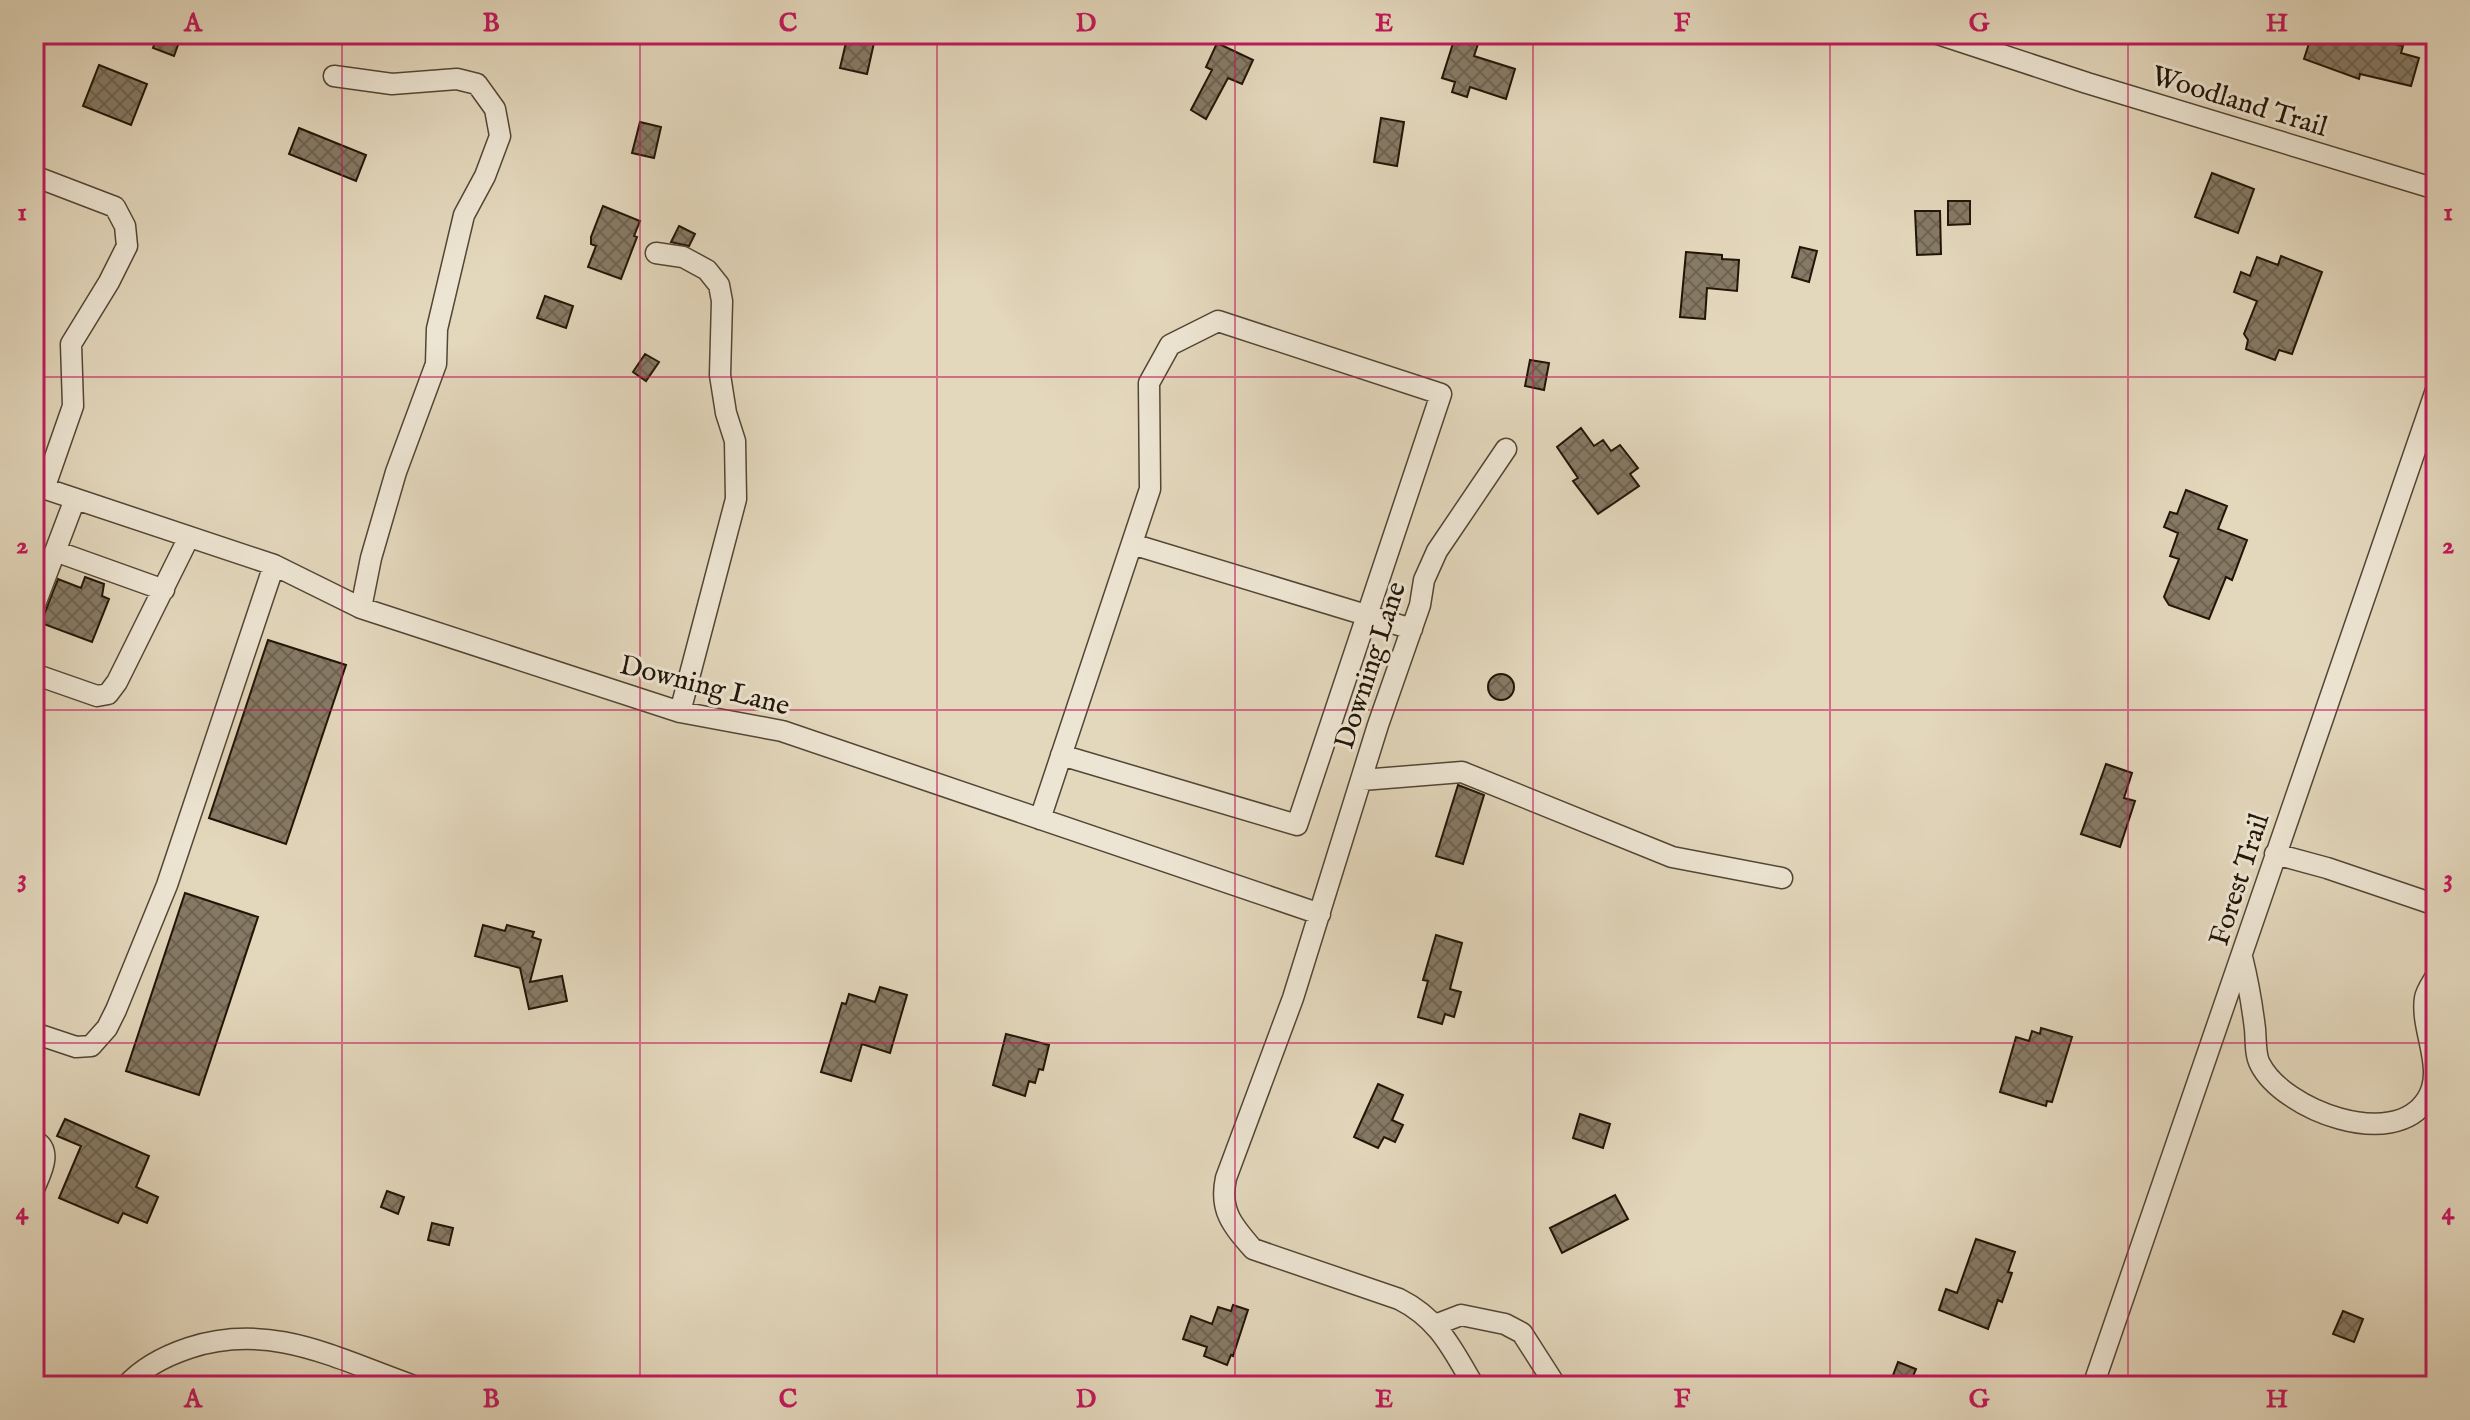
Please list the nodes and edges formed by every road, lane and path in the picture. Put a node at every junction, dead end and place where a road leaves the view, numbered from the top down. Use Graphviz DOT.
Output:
graph roads {
  1 [pos="1938,34"];
  2 [pos="334,76"];
  3 [pos="34,176"];
  4 [pos="2436,189"];
  5 [pos="656,253"];
  6 [pos="2436,390"];
  7 [pos="1506,449"];
  8 [pos="39,487"];
  9 [pos="75,499"];
  10 [pos="189,537"];
  11 [pos="1132,544"];
  12 [pos="55,551"];
  13 [pos="274,565"];
  14 [pos="164,590"];
  15 [pos="34,607"];
  16 [pos="361,608"];
  17 [pos="1369,615"];
  18 [pos="1412,629"];
  19 [pos="34,674"];
  20 [pos="680,712"];
  21 [pos="1061,755"];
  22 [pos="1362,780"];
  23 [pos="1040,819"];
  24 [pos="2275,854"];
  25 [pos="1782,878"];
  26 [pos="2436,905"];
  27 [pos="1320,914"];
  28 [pos="2242,955"];
  29 [pos="2436,976"];
  30 [pos="34,1033"];
  31 [pos="34,1140"];
  32 [pos="34,1189"];
  33 [pos="1435,1325"];
  34 [pos="408,1385"];
  35 [pos="126,1386"];
  36 [pos="1474,1386"];
  37 [pos="1556,1386"];
  38 [pos="2093,1386"];
  1 -- 4 [label="street, Woodland Trail"];
  2 -- 16 [label="street"];
  3 -- 8 [label="street"];
  5 -- 20 [label="street"];
  6 -- 24 [label="street, Forest Trail"];
  7 -- 18 [label="street, Downing Lane"];
  8 -- 9 [label="street, Downing Lane"];
  9 -- 10 [label="street, Downing Lane"];
  9 -- 12 [label="street"];
  10 -- 13 [label="street, Downing Lane"];
  10 -- 14 [label="street"];
  11 -- 17 [label="street"];
  11 -- 17 [label="street"];
  11 -- 21 [label="street"];
  12 -- 14 [label="street"];
  12 -- 15 [label="street"];
  13 -- 16 [label="street, Downing Lane"];
  13 -- 30 [label="street"];
  14 -- 19 [label="street"];
  16 -- 20 [label="street, Downing Lane"];
  17 -- 18 [label="street"];
  17 -- 21 [label="street"];
  18 -- 22 [label="street, Downing Lane"];
  20 -- 23 [label="street, Downing Lane"];
  21 -- 23 [label="street"];
  22 -- 25 [label="street"];
  22 -- 27 [label="street, Downing Lane"];
  23 -- 27 [label="street, Downing Lane"];
  24 -- 26 [label="street"];
  24 -- 28 [label="street, Forest Trail"];
  27 -- 33 [label="street, Downing Lane"];
  28 -- 29 [label="street"];
  28 -- 38 [label="street, Forest Trail"];
  31 -- 32 [label="street"];
  33 -- 36 [label="street"];
  33 -- 37 [label="street"];
  34 -- 35 [label="street"];
}
